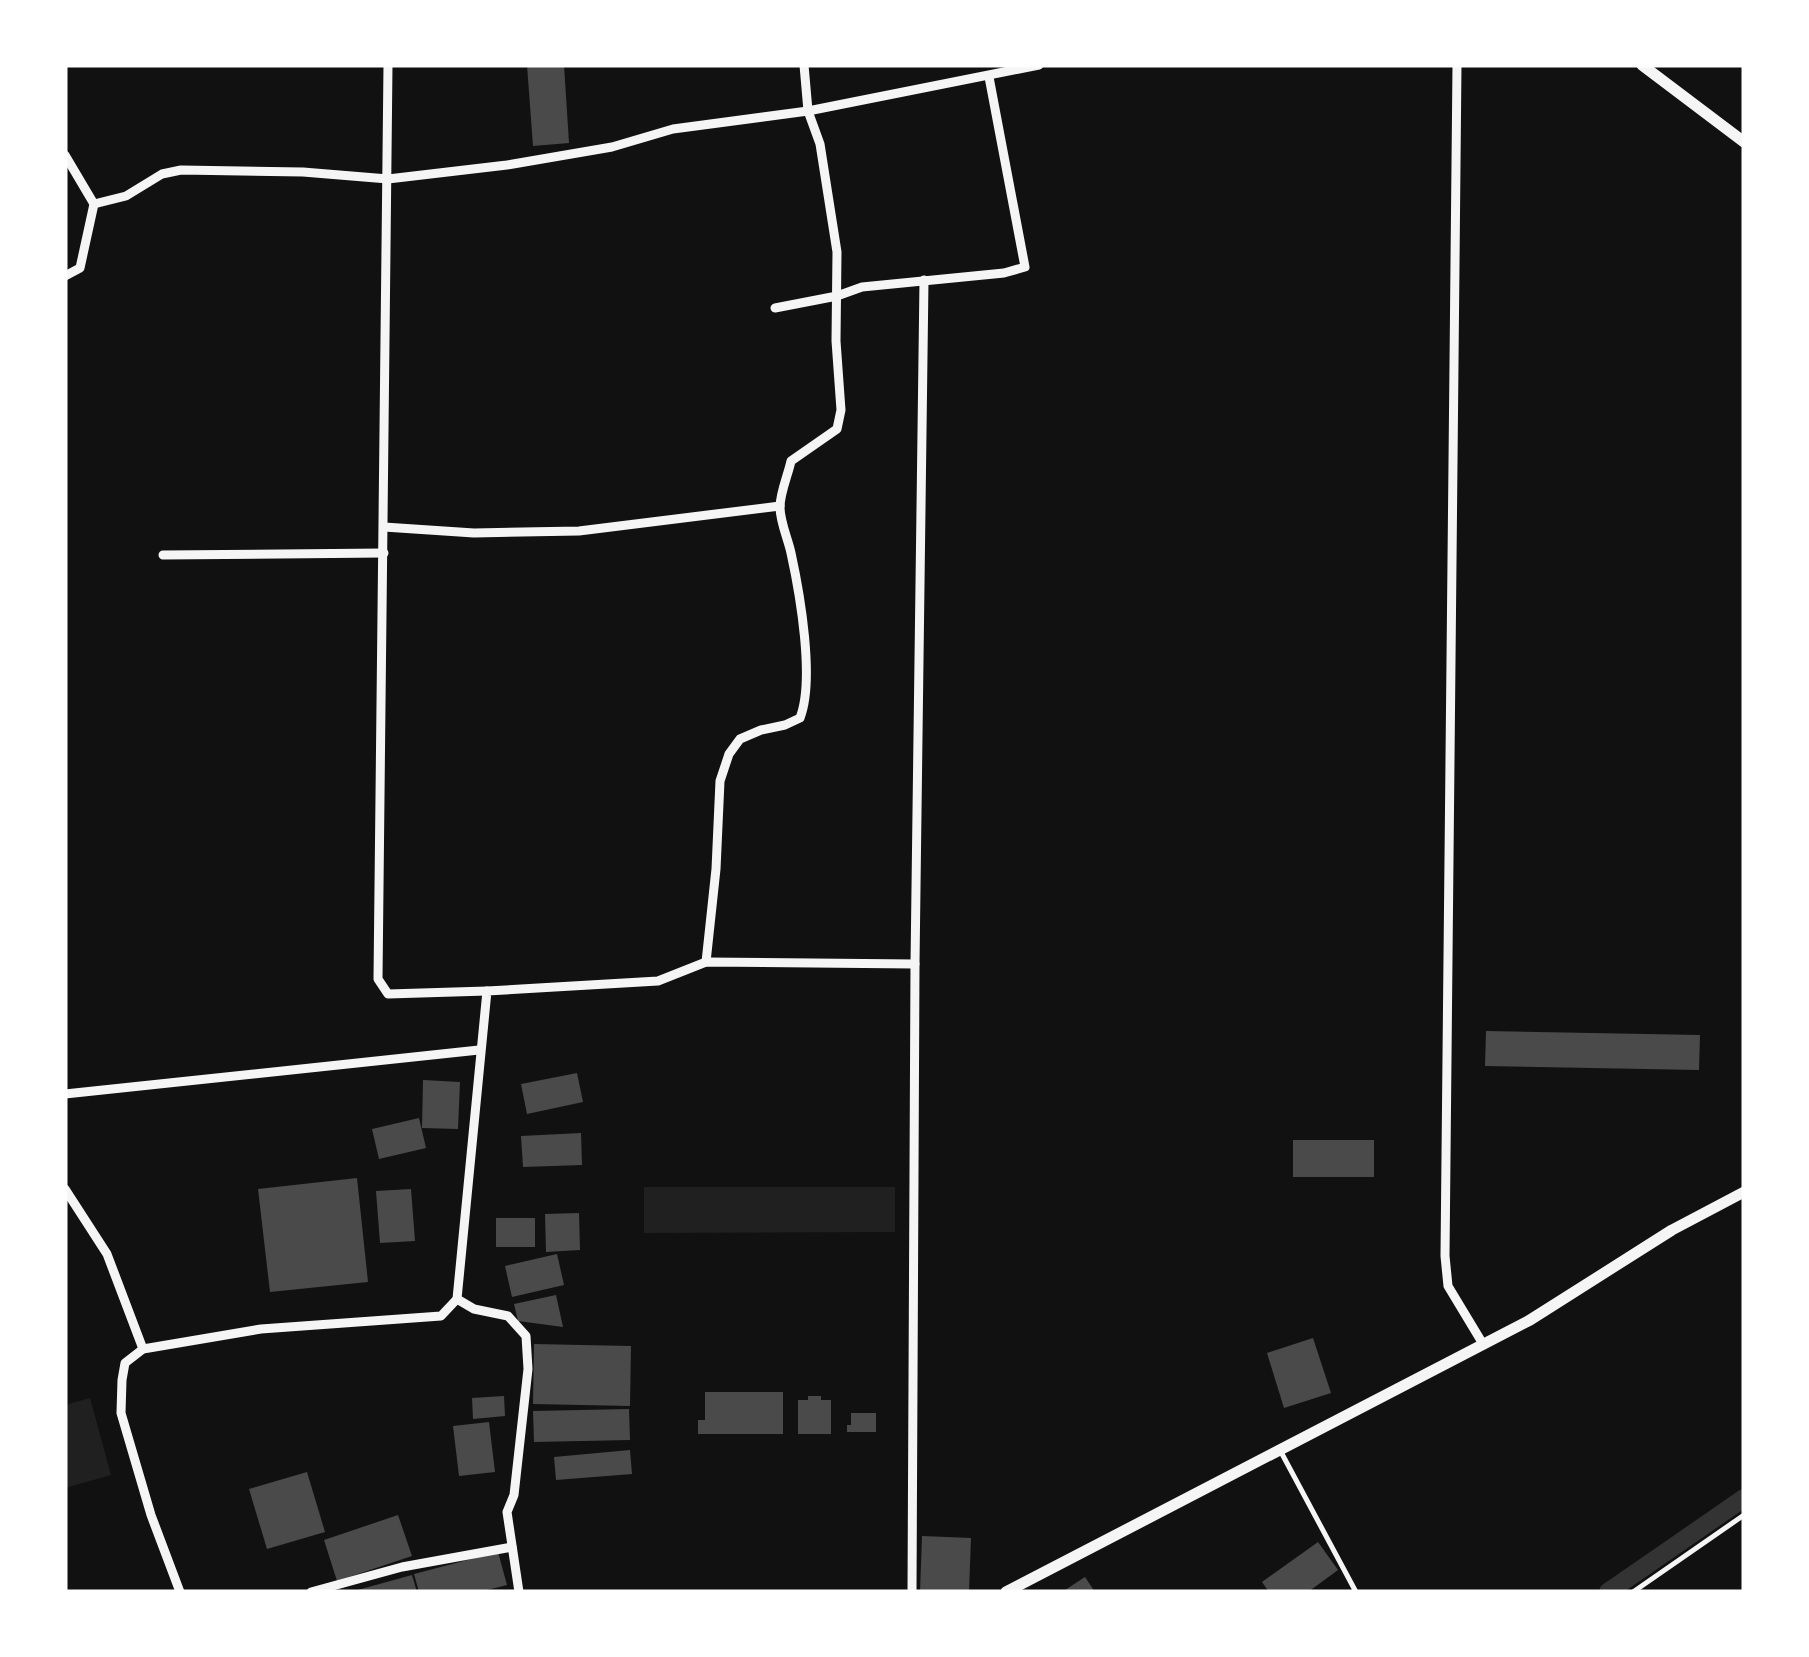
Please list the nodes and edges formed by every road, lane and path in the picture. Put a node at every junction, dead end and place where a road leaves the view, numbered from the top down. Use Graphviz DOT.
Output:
graph roads {
  1 [pos="388,65"];
  2 [pos="804,65"];
  3 [pos="1039,65"];
  4 [pos="1458,65"];
  5 [pos="1642,65"];
  6 [pos="988,77"];
  7 [pos="808,110"];
  8 [pos="1744,142"];
  9 [pos="65,155"];
  10 [pos="388,179"];
  11 [pos="94,204"];
  12 [pos="65,276"];
  13 [pos="924,280"];
  14 [pos="837,296"];
  15 [pos="775,308"];
  16 [pos="780,506"];
  17 [pos="384,527"];
  18 [pos="383,553"];
  19 [pos="163,554"];
  20 [pos="706,962"];
  21 [pos="915,964"];
  22 [pos="487,992"];
  23 [pos="479,1050"];
  24 [pos="65,1094"];
  25 [pos="65,1189"];
  26 [pos="1744,1192"];
  27 [pos="456,1299"];
  28 [pos="1483,1344"];
  29 [pos="143,1349"];
  30 [pos="1279,1450"];
  31 [pos="1744,1515"];
  32 [pos="512,1547"];
  33 [pos="180,1592"];
  34 [pos="312,1592"];
  35 [pos="519,1592"];
  36 [pos="912,1592"];
  37 [pos="1006,1592"];
  38 [pos="1356,1592"];
  39 [pos="1633,1592"];
  1 -- 10 [label="street"];
  2 -- 7 [label="street"];
  3 -- 6 [label="street"];
  4 -- 28 [label="street"];
  5 -- 8 [label="street"];
  6 -- 7 [label="street"];
  6 -- 13 [label="street"];
  7 -- 10 [label="street"];
  7 -- 14 [label="street"];
  9 -- 11 [label="street"];
  10 -- 11 [label="street"];
  10 -- 17 [label="street"];
  11 -- 12 [label="street"];
  13 -- 14 [label="street"];
  13 -- 21 [label="street"];
  14 -- 15 [label="street"];
  14 -- 16 [label="street"];
  16 -- 17 [label="street"];
  16 -- 20 [label="street"];
  17 -- 18 [label="street"];
  18 -- 19 [label="street"];
  18 -- 22 [label="street"];
  20 -- 21 [label="street"];
  20 -- 22 [label="street"];
  21 -- 36 [label="street"];
  22 -- 23 [label="street"];
  23 -- 24 [label="street"];
  23 -- 27 [label="street"];
  25 -- 29 [label="street"];
  26 -- 28 [label="street"];
  27 -- 29 [label="street"];
  27 -- 32 [label="street"];
  28 -- 30 [label="street"];
  29 -- 33 [label="street"];
  30 -- 37 [label="street"];
  30 -- 38 [label="lane"];
  31 -- 39 [label="lane"];
  32 -- 34 [label="street"];
  32 -- 35 [label="street"];
}
